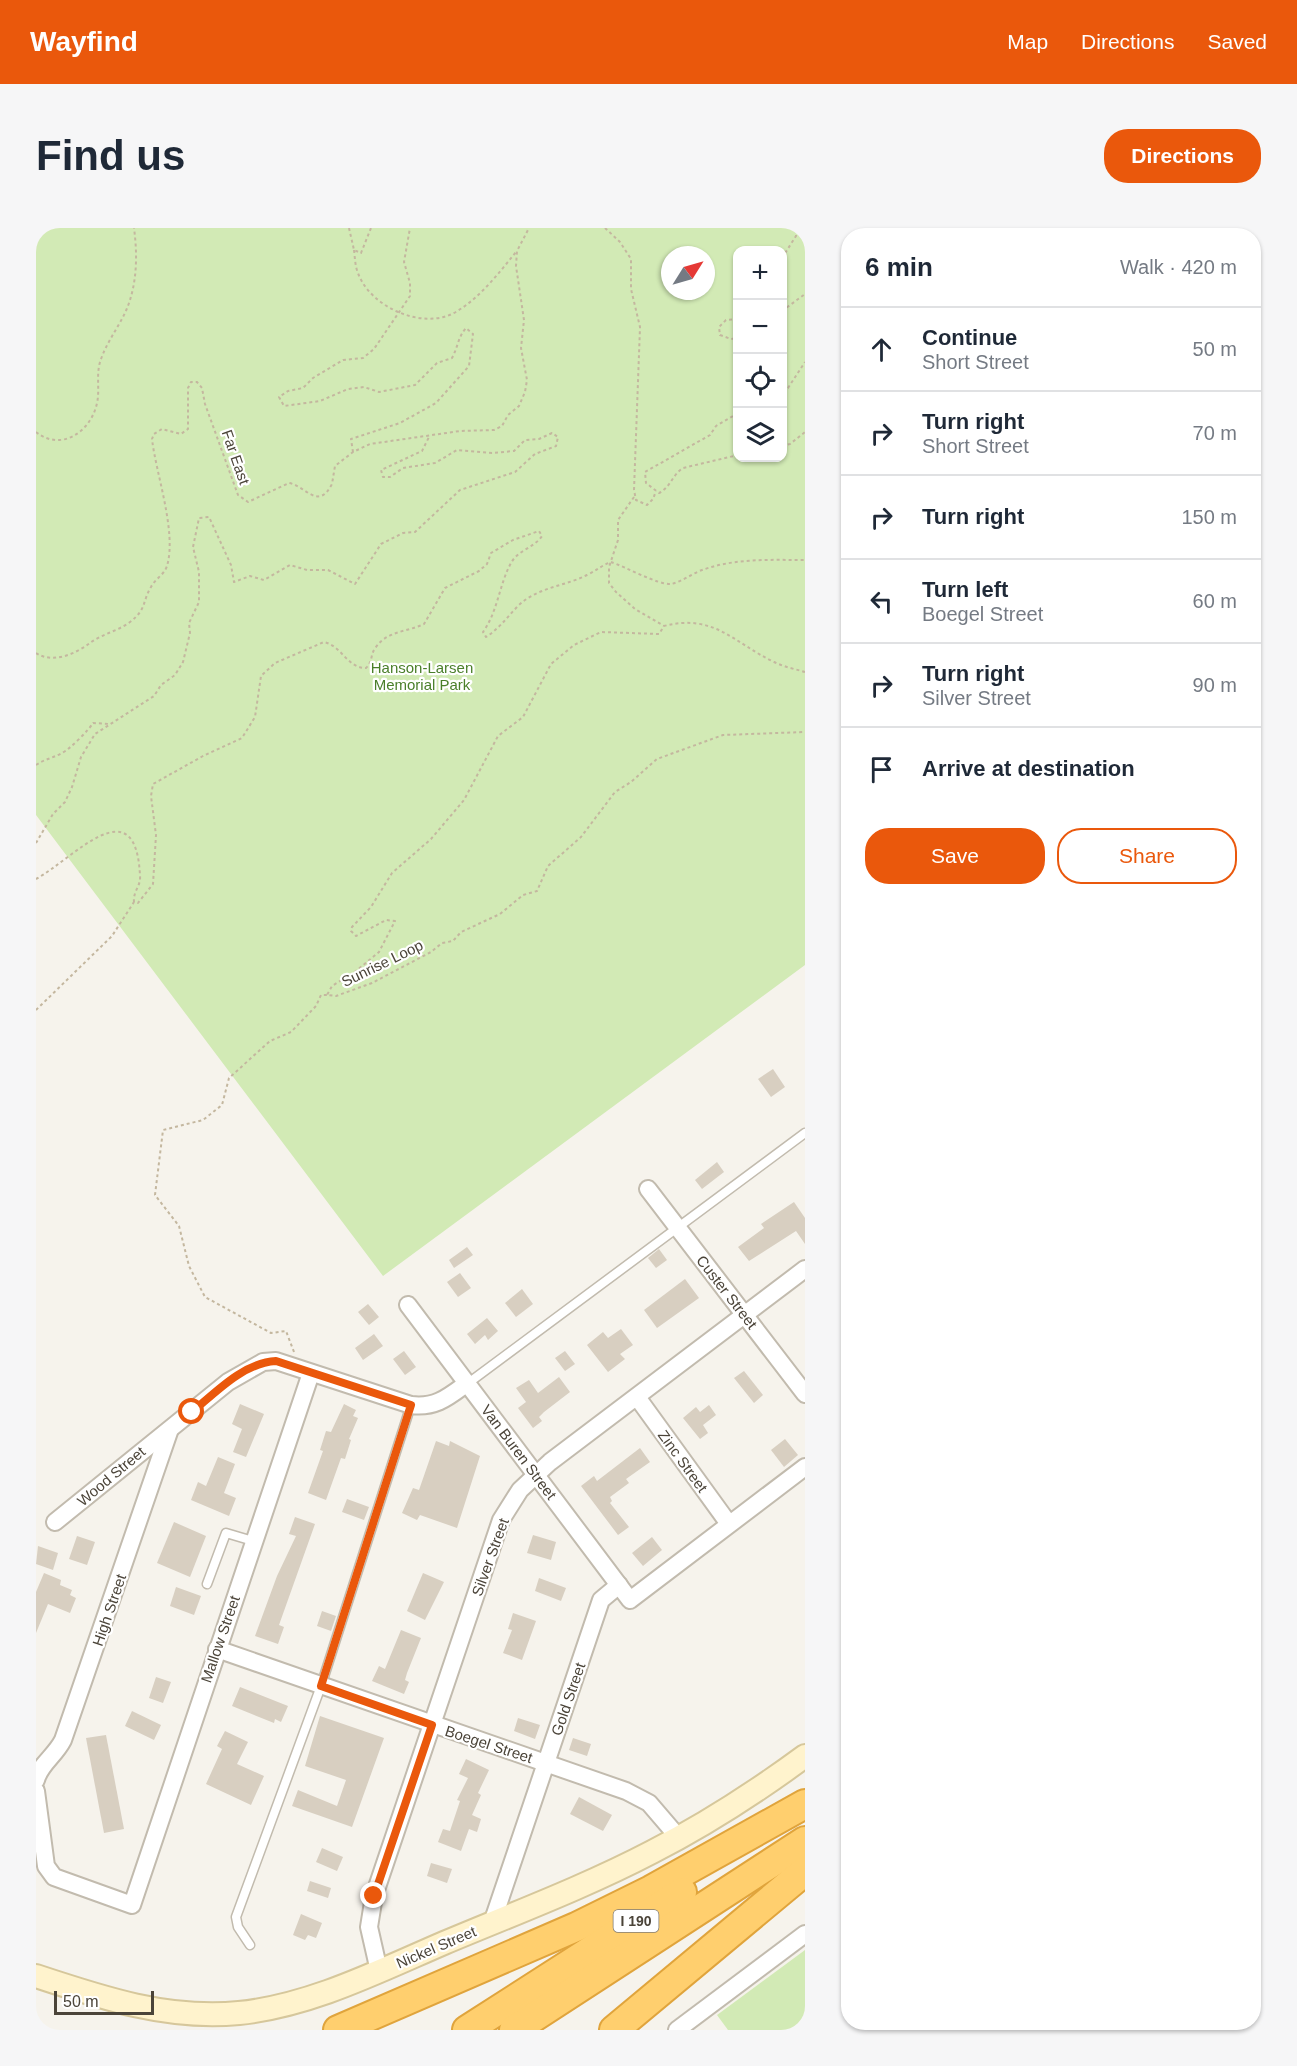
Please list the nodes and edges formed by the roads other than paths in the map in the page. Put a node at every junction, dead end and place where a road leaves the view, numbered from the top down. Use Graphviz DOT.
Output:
graph roads {
  1 [pos="805,1133"];
  2 [pos="648,1189"];
  3 [pos="678,1229"];
  4 [pos="805,1269"];
  5 [pos="408,1305"];
  6 [pos="745,1315"];
  7 [pos="311,1373"];
  8 [pos="466,1384"];
  9 [pos="805,1394"];
  10 [pos="637,1397"];
  11 [pos="411,1405"];
  12 [pos="169,1432"];
  13 [pos="805,1467"];
  14 [pos="536,1475"];
  15 [pos="55,1522"];
  16 [pos="729,1524"];
  17 [pos="253,1541"];
  18 [pos="207,1584"];
  19 [pos="619,1585"];
  20 [pos="217,1649"];
  21 [pos="321,1686"];
  22 [pos="432,1725"];
  23 [pos="805,1756"];
  24 [pos="546,1762"];
  25 [pos="36,1780"];
  26 [pos="36,1791"];
  27 [pos="805,1804"];
  28 [pos="805,1813"];
  29 [pos="679,1838"];
  30 [pos="805,1841"];
  31 [pos="805,1871"];
  32 [pos="492,1923"];
  33 [pos="805,1934"];
  34 [pos="250,1945"];
  35 [pos="379,1971"];
  36 [pos="36,1976"];
  37 [pos="338,2030"];
  38 [pos="467,2030"];
  39 [pos="514,2030"];
  40 [pos="614,2030"];
  41 [pos="677,2030"];
  1 -- 3 [label="lane"];
  2 -- 3 [label="street, Custer Street"];
  3 -- 6 [label="street, Custer Street"];
  3 -- 8 [label="lane"];
  4 -- 6 [label="street, Silver Street"];
  5 -- 8 [label="street, Van Buren Street"];
  6 -- 9 [label="street, Custer Street"];
  6 -- 10 [label="street, Silver Street"];
  7 -- 11 [label="street, Wood Street"];
  7 -- 12 [label="street, Wood Street"];
  7 -- 17 [label="street, Mallow Street"];
  8 -- 11 [label="street"];
  8 -- 14 [label="street, Van Buren Street"];
  10 -- 14 [label="street, Silver Street"];
  10 -- 16 [label="street, Zinc Street"];
  11 -- 21 [label="lane"];
  12 -- 15 [label="street, Wood Street"];
  12 -- 25 [label="street, High Street"];
  13 -- 16 [label="street"];
  14 -- 19 [label="street, Van Buren Street"];
  14 -- 22 [label="street, Silver Street"];
  16 -- 19 [label="street, Van Buren Street"];
  17 -- 18 [label="lane"];
  17 -- 20 [label="street, Mallow Street"];
  19 -- 24 [label="street, Gold Street"];
  20 -- 21 [label="street, Boegel Street"];
  20 -- 26 [label="street, Mallow Street"];
  21 -- 22 [label="street, Boegel Street"];
  21 -- 34 [label="lane"];
  22 -- 24 [label="street, Boegel Street"];
  22 -- 35 [label="street, Silver Street"];
  23 -- 29 [label="main road, Nickel Street"];
  24 -- 29 [label="street, Boegel Street"];
  24 -- 32 [label="street, Gold Street"];
  27 -- 37 [label="highway"];
  28 -- 38 [label="highway, I 190"];
  29 -- 32 [label="main road, Nickel Street"];
  30 -- 39 [label="highway, I 190"];
  31 -- 40 [label="highway"];
  32 -- 35 [label="main road, Nickel Street"];
  33 -- 41 [label="street"];
  35 -- 36 [label="main road, Nickel Street"];
}
